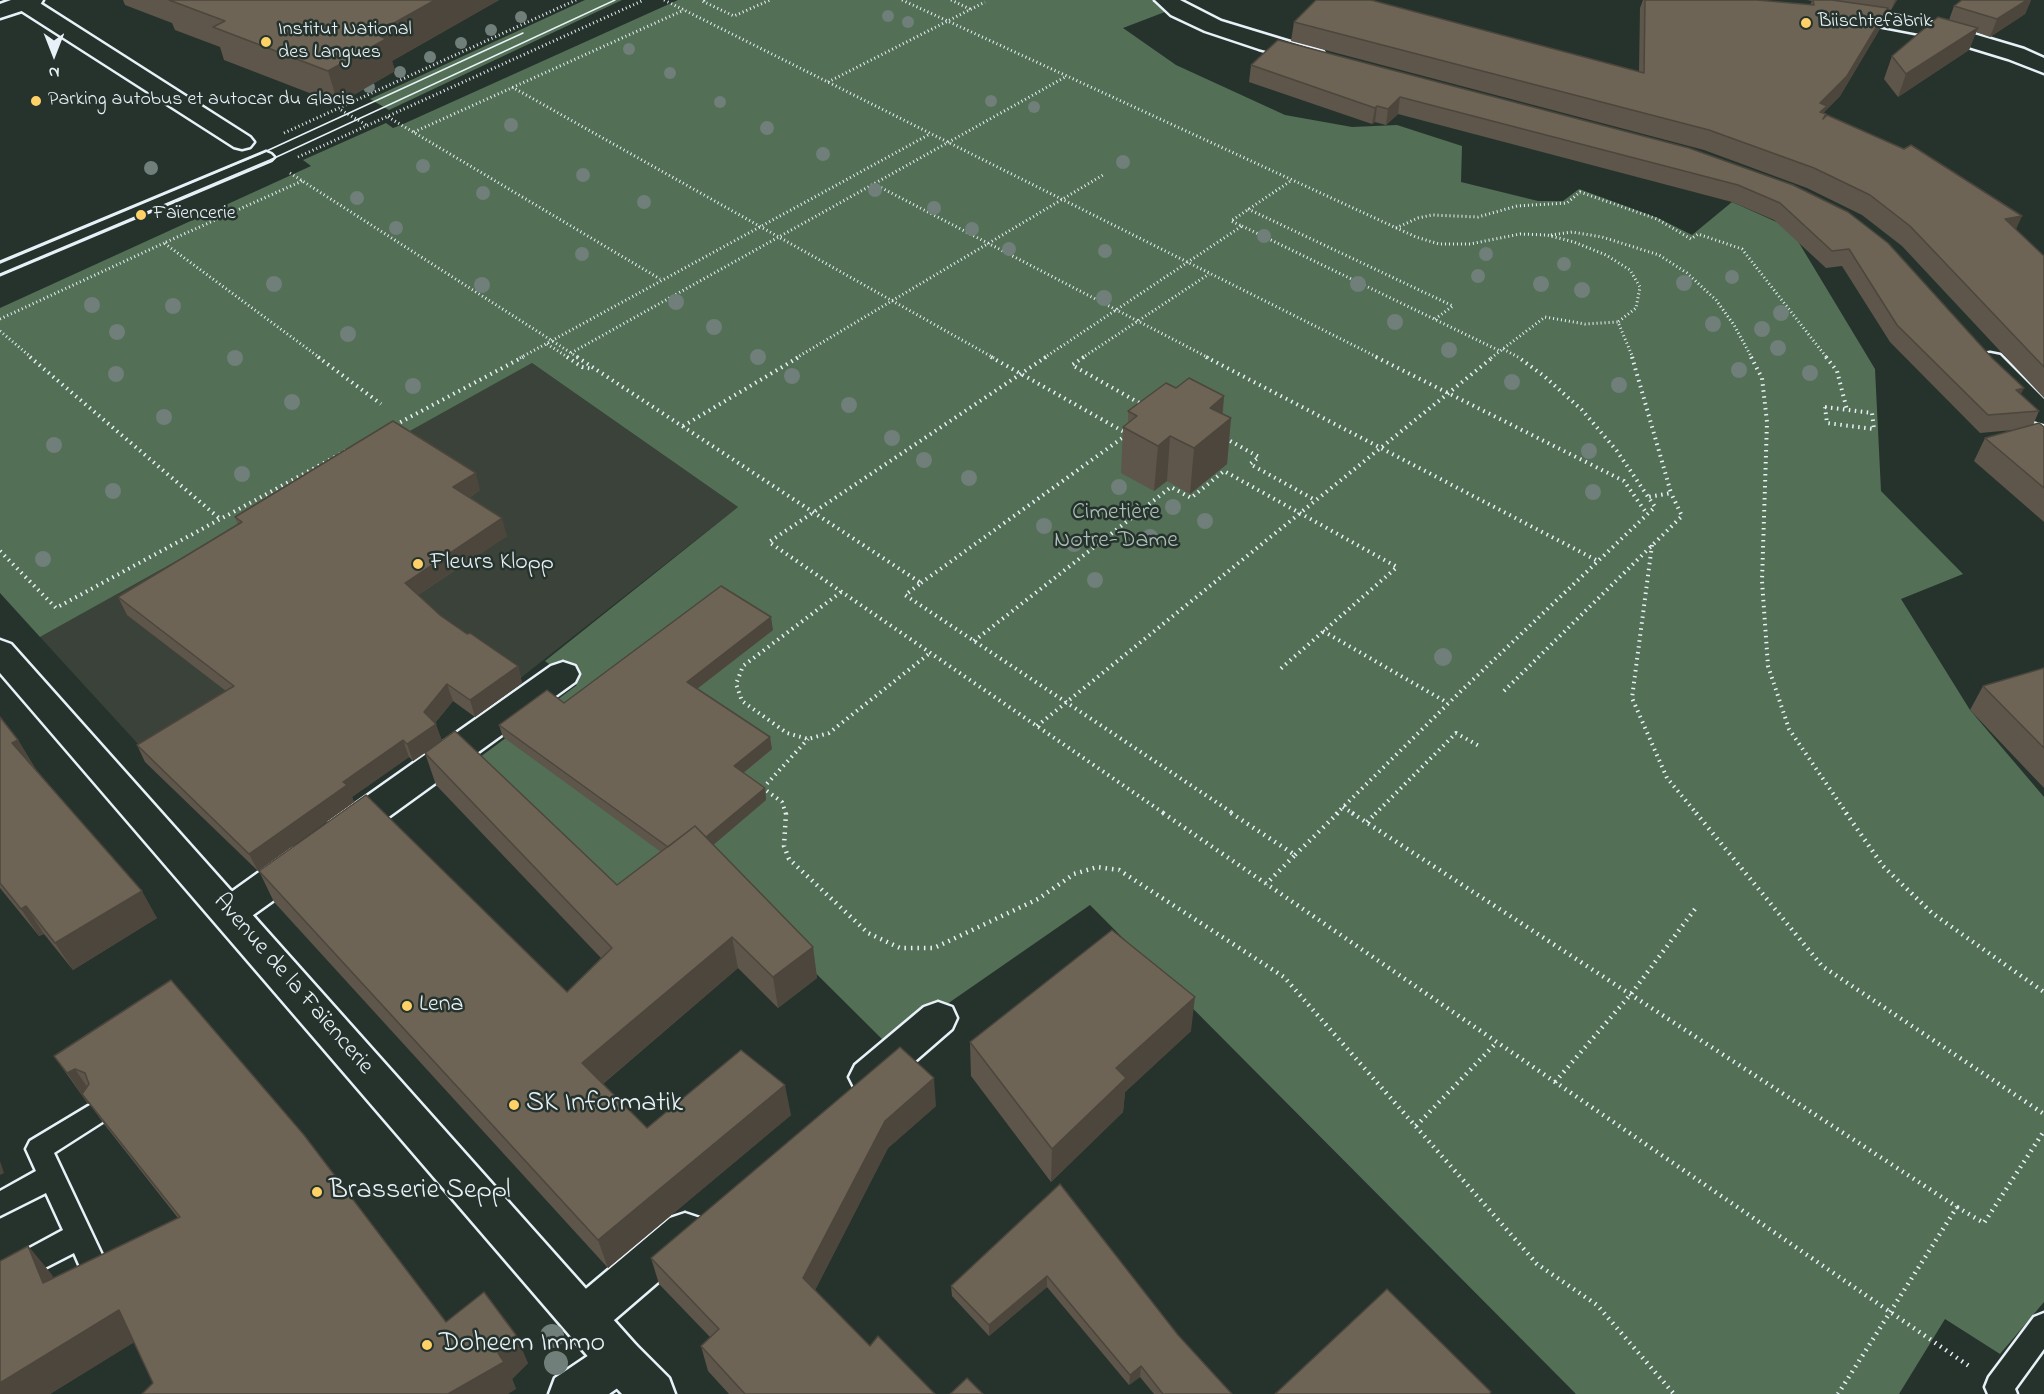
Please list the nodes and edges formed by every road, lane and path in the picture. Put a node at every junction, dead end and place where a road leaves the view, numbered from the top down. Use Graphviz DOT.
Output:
graph roads {
  1 [pos="576,0"];
  2 [pos="644,0"];
  3 [pos="664,0"];
  4 [pos="705,0"];
  5 [pos="770,0"];
  6 [pos="902,0"];
  7 [pos="951,0"];
  8 [pos="1166,0"];
  9 [pos="985,2"];
  10 [pos="13,6"];
  11 [pos="971,9"];
  12 [pos="1818,9"];
  13 [pos="684,10"];
  14 [pos="948,21"];
  15 [pos="1336,63"];
  16 [pos="2044,66"];
  17 [pos="1067,76"];
  18 [pos="828,82"];
  19 [pos="513,87"];
  20 [pos="340,110"];
  21 [pos="388,117"];
  22 [pos="368,126"];
  23 [pos="276,129"];
  24 [pos="413,132"];
  25 [pos="930,134"];
  26 [pos="242,142"];
  27 [pos="948,142"];
  28 [pos="272,161"];
  29 [pos="1102,175"];
  30 [pos="1292,180"];
  31 [pos="303,181"];
  32 [pos="874,184"];
  33 [pos="1062,199"];
  34 [pos="1248,210"];
  35 [pos="759,226"];
  36 [pos="1242,226"];
  37 [pos="1396,228"];
  38 [pos="1547,235"];
  39 [pos="778,237"];
  40 [pos="164,243"];
  41 [pos="988,243"];
  42 [pos="1187,262"];
  43 [pos="0,269"];
  44 [pos="1210,273"];
  45 [pos="661,280"];
  46 [pos="892,301"];
  47 [pos="1116,310"];
  48 [pos="0,319"];
  49 [pos="1436,320"];
  50 [pos="1138,321"];
  51 [pos="1618,322"];
  52 [pos="0,331"];
  53 [pos="553,341"];
  54 [pos="547,344"];
  55 [pos="1975,344"];
  56 [pos="1501,350"];
  57 [pos="571,353"];
  58 [pos="595,369"];
  59 [pos="1020,373"];
  60 [pos="1448,392"];
  61 [pos="381,404"];
  62 [pos="1147,408"];
  63 [pos="1847,410"];
  64 [pos="2044,415"];
  65 [pos="683,426"];
  66 [pos="388,428"];
  67 [pos="1218,434"];
  68 [pos="1380,448"];
  69 [pos="346,450"];
  70 [pos="1671,493"];
  71 [pos="1648,497"];
  72 [pos="1315,500"];
  73 [pos="813,512"];
  74 [pos="1300,513"];
  75 [pos="1647,514"];
  76 [pos="219,518"];
  77 [pos="1652,545"];
  78 [pos="0,551"];
  79 [pos="1598,561"];
  80 [pos="921,584"];
  81 [pos="841,592"];
  82 [pos="1323,631"];
  83 [pos="974,641"];
  84 [pos="0,652"];
  85 [pos="930,653"];
  86 [pos="1278,671"];
  87 [pos="563,674"];
  88 [pos="1504,690"];
  89 [pos="1065,702"];
  90 [pos="1448,704"];
  91 [pos="1037,726"];
  92 [pos="808,739"];
  93 [pos="1479,746"];
  94 [pos="1343,807"];
  95 [pos="1366,822"];
  96 [pos="1295,855"];
  97 [pos="1266,884"];
  98 [pos="1695,909"];
  99 [pos="229,913"];
  100 [pos="2044,992"];
  101 [pos="1631,994"];
  102 [pos="938,1018"];
  103 [pos="1497,1042"];
  104 [pos="1555,1082"];
  105 [pos="839,1102"];
  106 [pos="95,1113"];
  107 [pos="2044,1114"];
  108 [pos="1416,1126"];
  109 [pos="2044,1131"];
  110 [pos="51,1177"];
  111 [pos="0,1204"];
  112 [pos="1957,1207"];
  113 [pos="713,1209"];
  114 [pos="79,1236"];
  115 [pos="98,1276"];
  116 [pos="0,1278"];
  117 [pos="1889,1312"];
  118 [pos="584,1318"];
  119 [pos="2044,1326"];
  120 [pos="620,1360"];
  121 [pos="2001,1390"];
  122 [pos="571,1394"];
  123 [pos="653,1394"];
  124 [pos="1674,1394"];
  125 [pos="1838,1394"];
  1 -- 20 [label="path"];
  2 -- 21 [label="path"];
  3 -- 13 [label="path"];
  4 -- 5 [label="path"];
  6 -- 14 [label="path"];
  7 -- 11 [label="path"];
  8 -- 15 [label="street"];
  9 -- 11 [label="path"];
  10 -- 26 [label="street"];
  11 -- 14 [label="path"];
  12 -- 16 [label="street"];
  13 -- 18 [label="path"];
  13 -- 19 [label="path"];
  14 -- 17 [label="path"];
  14 -- 18 [label="path"];
  17 -- 27 [label="path"];
  17 -- 30 [label="path"];
  18 -- 25 [label="path"];
  19 -- 24 [label="path"];
  19 -- 35 [label="path"];
  20 -- 22 [label="path"];
  20 -- 23 [label="path"];
  21 -- 22 [label="path"];
  21 -- 24 [label="path"];
  22 -- 28 [label="path"];
  24 -- 45 [label="path"];
  25 -- 27 [label="path"];
  25 -- 35 [label="path"];
  26 -- 28 [label="lane"];
  27 -- 32 [label="path"];
  27 -- 33 [label="path"];
  28 -- 31 [label="path"];
  28 -- 43 [label="lane"];
  29 -- 33 [label="path"];
  30 -- 34 [label="path"];
  30 -- 37 [label="path"];
  31 -- 40 [label="path"];
  31 -- 53 [label="path"];
  32 -- 39 [label="path"];
  32 -- 41 [label="path"];
  33 -- 41 [label="path"];
  33 -- 42 [label="path"];
  34 -- 36 [label="path"];
  34 -- 49 [label="path"];
  35 -- 39 [label="path"];
  35 -- 45 [label="path"];
  36 -- 42 [label="path"];
  36 -- 49 [label="path"];
  37 -- 38 [label="path"];
  37 -- 63 [label="path"];
  38 -- 51 [label="path"];
  38 -- 100 [label="path"];
  39 -- 46 [label="path"];
  39 -- 57 [label="path"];
  40 -- 48 [label="path"];
  40 -- 61 [label="path"];
  41 -- 46 [label="path"];
  41 -- 47 [label="path"];
  42 -- 44 [label="path"];
  42 -- 47 [label="path"];
  44 -- 50 [label="path"];
  44 -- 60 [label="path"];
  45 -- 53 [label="path"];
  46 -- 59 [label="path"];
  46 -- 65 [label="path"];
  47 -- 50 [label="path"];
  47 -- 59 [label="path"];
  49 -- 56 [label="path"];
  50 -- 62 [label="path"];
  50 -- 68 [label="path"];
  51 -- 56 [label="path"];
  51 -- 70 [label="path"];
  52 -- 76 [label="path"];
  53 -- 54 [label="path"];
  53 -- 57 [label="path"];
  54 -- 58 [label="path"];
  54 -- 66 [label="path"];
  55 -- 64 [label="street"];
  56 -- 60 [label="path"];
  56 -- 71 [label="path"];
  57 -- 58 [label="path"];
  58 -- 65 [label="path"];
  59 -- 73 [label="path"];
  59 -- 80 [label="path"];
  60 -- 68 [label="path"];
  60 -- 75 [label="path"];
  63 -- 63 [label="path"];
  65 -- 73 [label="path"];
  67 -- 72 [label="path"];
  68 -- 72 [label="path"];
  68 -- 79 [label="path"];
  69 -- 76 [label="path"];
  70 -- 71 [label="path"];
  70 -- 77 [label="path"];
  71 -- 75 [label="path"];
  72 -- 74 [label="path"];
  73 -- 80 [label="path"];
  73 -- 81 [label="path"];
  74 -- 82 [label="path"];
  74 -- 83 [label="path"];
  74 -- 89 [label="path"];
  75 -- 79 [label="path"];
  76 -- 78 [label="path"];
  77 -- 88 [label="path"];
  77 -- 107 [label="path"];
  79 -- 90 [label="path"];
  80 -- 83 [label="path"];
  81 -- 85 [label="path"];
  81 -- 92 [label="path"];
  82 -- 86 [label="path"];
  82 -- 90 [label="path"];
  83 -- 89 [label="path"];
  84 -- 99 [label="street, Avenue de la Faïencerie"];
  85 -- 91 [label="path"];
  85 -- 92 [label="path"];
  87 -- 99 [label="street"];
  89 -- 91 [label="path"];
  89 -- 96 [label="path"];
  90 -- 94 [label="path"];
  91 -- 97 [label="path"];
  92 -- 108 [label="path"];
  93 -- 95 [label="path"];
  94 -- 95 [label="path"];
  94 -- 96 [label="path"];
  95 -- 101 [label="path"];
  96 -- 97 [label="path"];
  97 -- 103 [label="path"];
  98 -- 101 [label="path"];
  99 -- 118 [label="street, Avenue de la Faïencerie"];
  101 -- 104 [label="path"];
  101 -- 112 [label="path"];
  102 -- 105 [label="street"];
  103 -- 104 [label="path"];
  103 -- 108 [label="path"];
  104 -- 117 [label="path"];
  106 -- 110 [label="lane"];
  108 -- 124 [label="path"];
  109 -- 112 [label="path"];
  110 -- 111 [label="lane"];
  110 -- 114 [label="lane"];
  112 -- 117 [label="path"];
  113 -- 118 [label="street"];
  114 -- 115 [label="lane"];
  114 -- 116 [label="lane"];
  117 -- 121 [label="path"];
  117 -- 125 [label="path"];
  118 -- 120 [label="street, Avenue de la Faïencerie"];
  119 -- 121 [label="lane"];
  120 -- 122 [label="street"];
  120 -- 123 [label="street, Avenue de la Faïencerie"];
}
